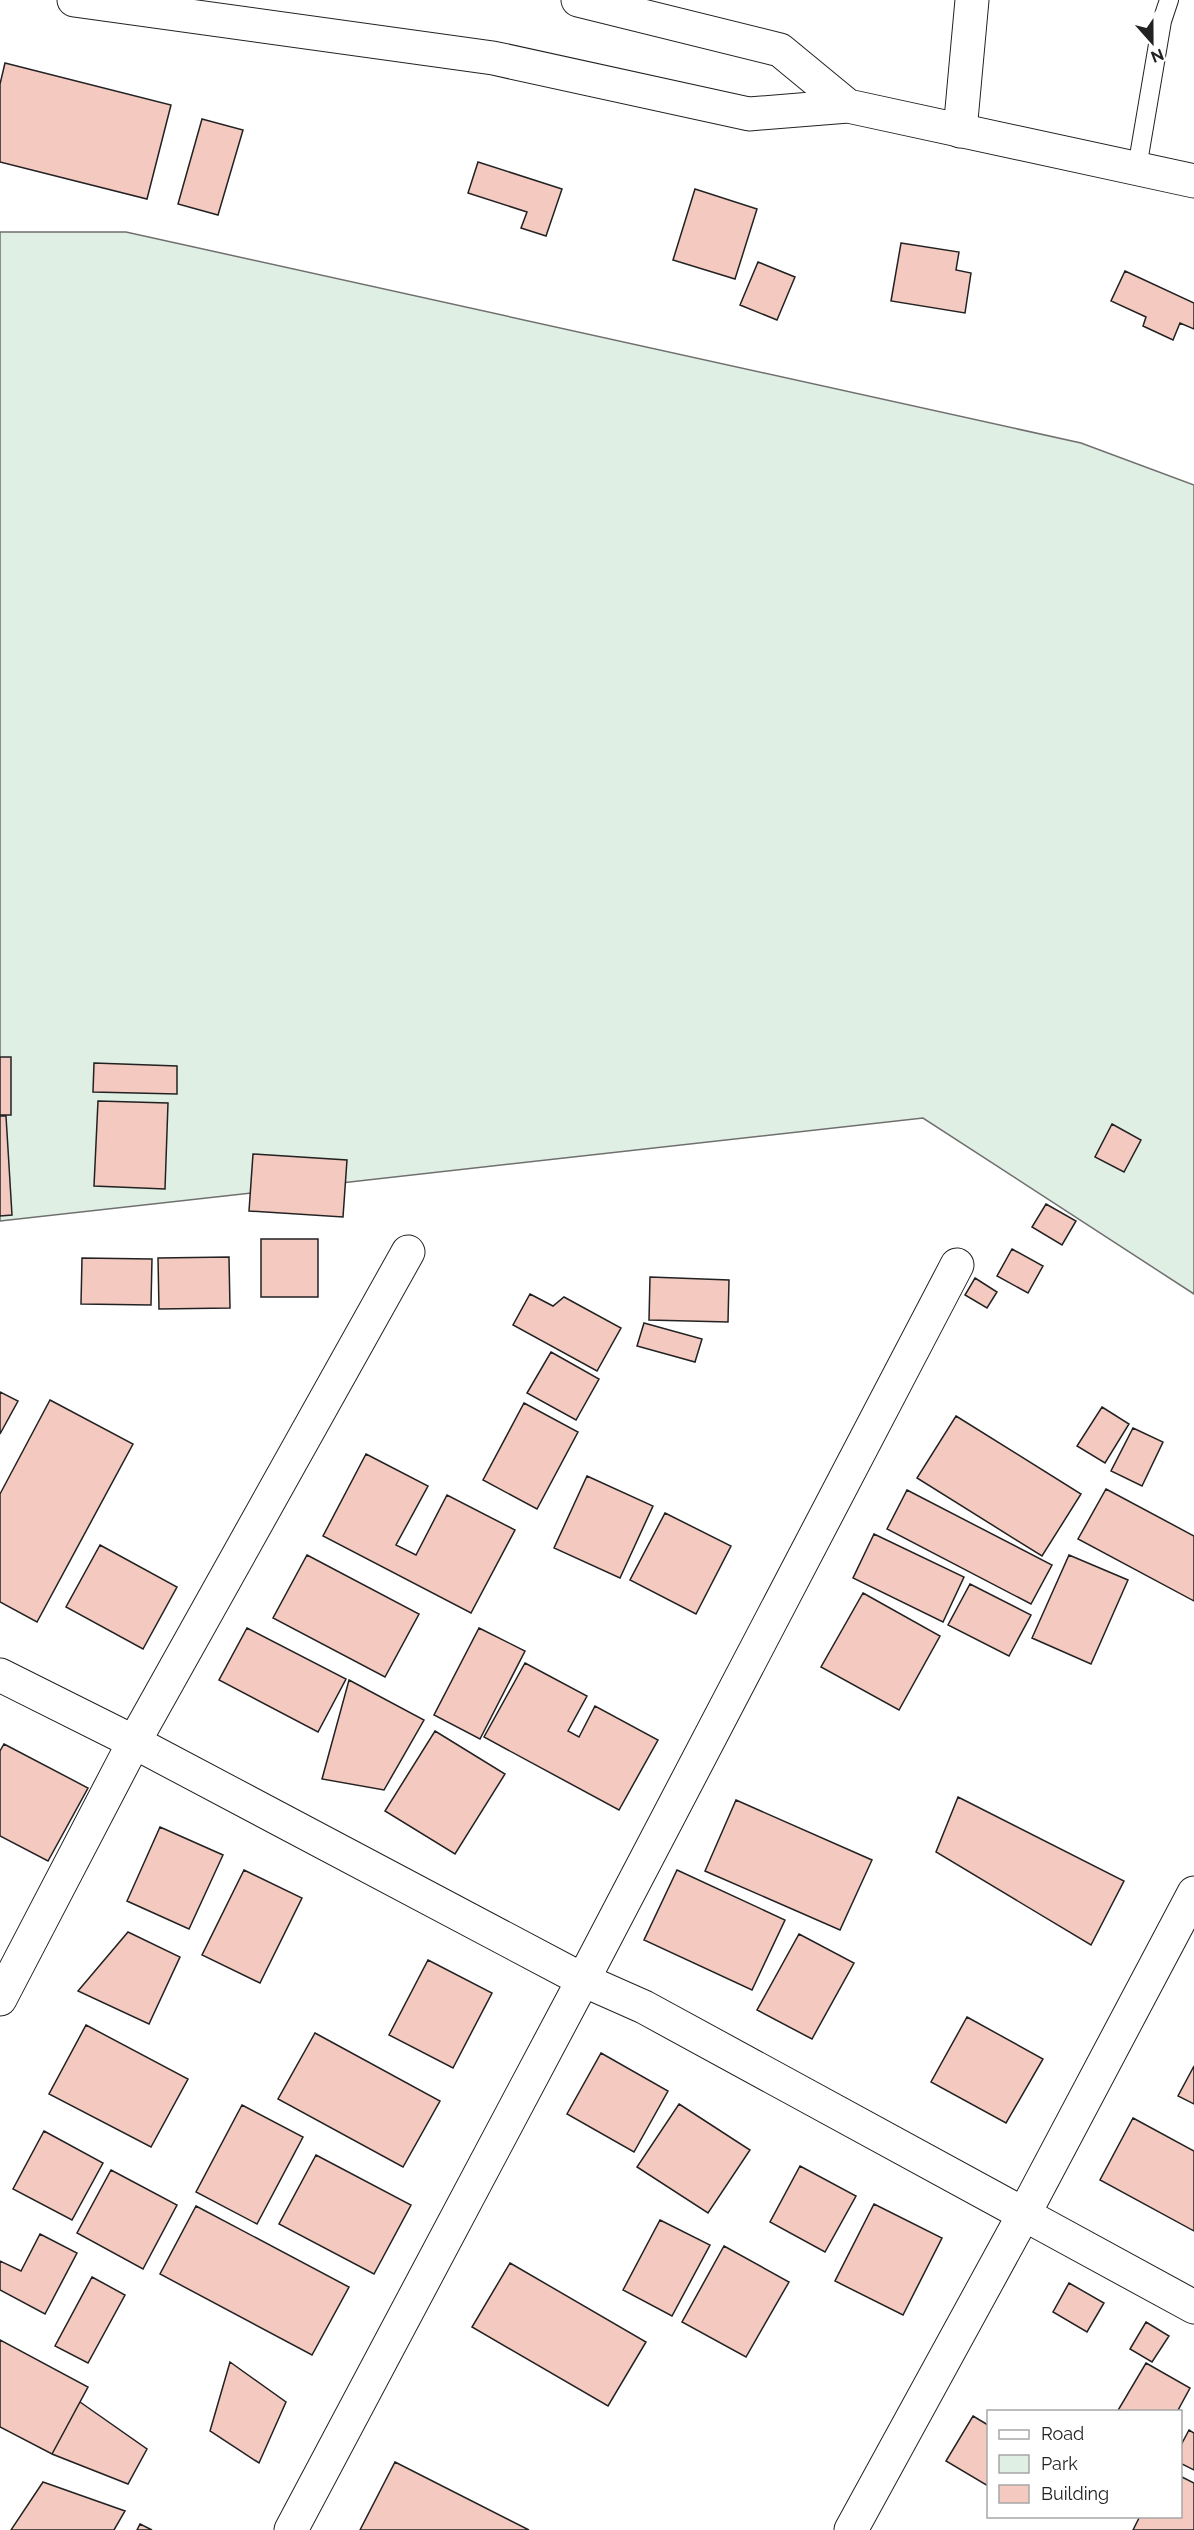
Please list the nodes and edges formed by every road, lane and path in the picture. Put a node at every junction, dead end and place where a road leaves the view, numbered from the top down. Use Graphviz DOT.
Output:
graph roads {
  1 [pos="74,0"];
  2 [pos="578,0"];
  3 [pos="972,0"];
  4 [pos="1169,0"];
  5 [pos="848,106"];
  6 [pos="960,131"];
  7 [pos="1137,168"];
  8 [pos="1194,181"];
  9 [pos="408,1251"];
  10 [pos="957,1265"];
  11 [pos="0,1675"];
  12 [pos="134,1742"];
  13 [pos="1194,1893"];
  14 [pos="583,1980"];
  15 [pos="0,1999"];
  16 [pos="1024,2214"];
  17 [pos="1194,2307"];
  18 [pos="291,2530"];
  19 [pos="850,2530"];
  1 -- 5 [label="street"];
  2 -- 5 [label="street"];
  3 -- 6 [label="street"];
  4 -- 7 [label="lane"];
  5 -- 6 [label="street"];
  6 -- 7 [label="street"];
  7 -- 8 [label="street"];
  9 -- 12 [label="street"];
  10 -- 14 [label="street"];
  11 -- 12 [label="street"];
  12 -- 14 [label="street"];
  12 -- 15 [label="street"];
  13 -- 16 [label="street"];
  14 -- 16 [label="street"];
  14 -- 18 [label="street"];
  16 -- 17 [label="street"];
  16 -- 19 [label="street"];
}
